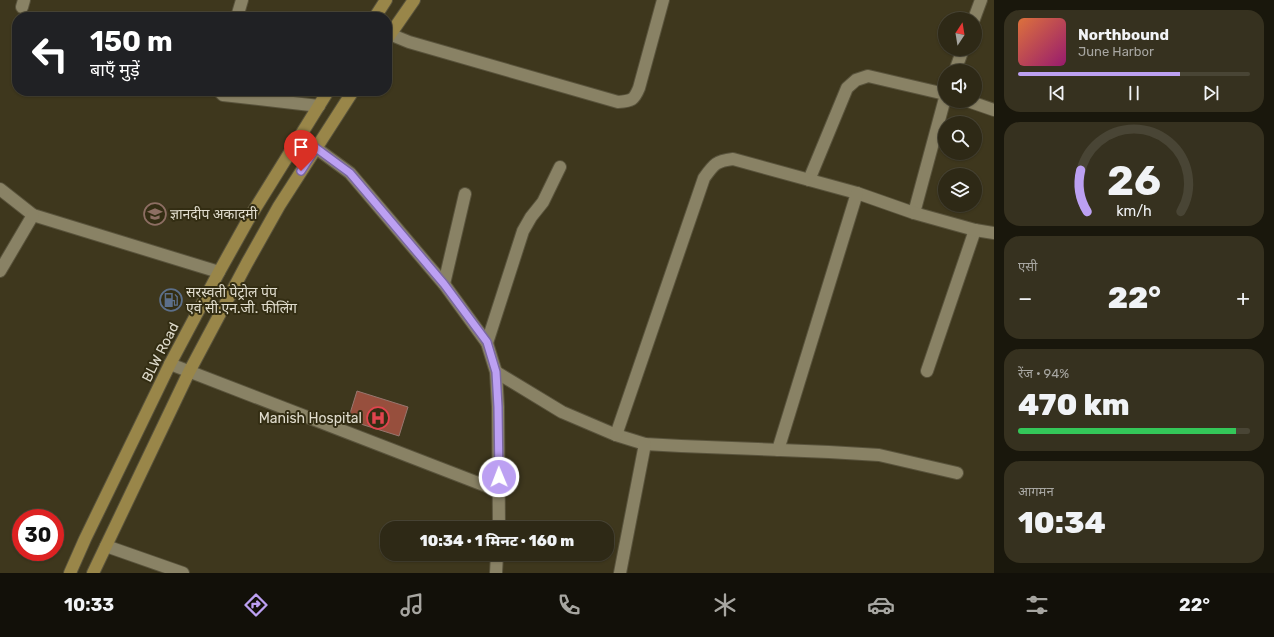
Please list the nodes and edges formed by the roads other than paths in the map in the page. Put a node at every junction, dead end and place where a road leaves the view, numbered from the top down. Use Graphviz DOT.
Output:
graph roads {
  1 [pos="242,0"];
  2 [pos="386,0"];
  3 [pos="414,0"];
  4 [pos="663,0"];
  5 [pos="981,0"];
  6 [pos="238,12"];
  7 [pos="378,12"];
  8 [pos="977,12"];
  9 [pos="392,30"];
  10 [pos="392,37"];
  11 [pos="938,92"];
  12 [pos="232,96"];
  13 [pos="325,96"];
  14 [pos="350,96"];
  15 [pos="319,106"];
  16 [pos="982,106"];
  17 [pos="942,108"];
  18 [pos="994,110"];
  19 [pos="299,137"];
  20 [pos="316,148"];
  21 [pos="560,167"];
  22 [pos="809,180"];
  23 [pos="0,189"];
  24 [pos="857,193"];
  25 [pos="465,194"];
  26 [pos="914,213"];
  27 [pos="33,214"];
  28 [pos="975,230"];
  29 [pos="994,234"];
  30 [pos="0,271"];
  31 [pos="219,272"];
  32 [pos="444,284"];
  33 [pos="487,342"];
  34 [pos="170,364"];
  35 [pos="927,371"];
  36 [pos="189,372"];
  37 [pos="496,372"];
  38 [pos="616,435"];
  39 [pos="645,444"];
  40 [pos="778,450"];
  41 [pos="957,473"];
  42 [pos="499,491"];
  43 [pos="499,521"];
  44 [pos="106,546"];
  45 [pos="497,561"];
  46 [pos="70,573"];
  47 [pos="93,573"];
  48 [pos="183,573"];
  49 [pos="496,573"];
  50 [pos="620,573"];
  1 -- 6 [label="street"];
  2 -- 7 [label="main road"];
  3 -- 9 [label="main road"];
  4 -- 10 [label="street"];
  5 -- 8 [label="street"];
  11 -- 22 [label="street"];
  12 -- 15 [label="street"];
  13 -- 15 [label="main road, BLW Road"];
  14 -- 20 [label="main road"];
  15 -- 19 [label="main road, BLW Road"];
  16 -- 18 [label="street"];
  17 -- 26 [label="street"];
  19 -- 20 [label="street"];
  19 -- 31 [label="main road, BLW Road"];
  20 -- 32 [label="street"];
  20 -- 36 [label="main road"];
  21 -- 33 [label="street"];
  22 -- 24 [label="street"];
  22 -- 38 [label="street"];
  23 -- 27 [label="street"];
  24 -- 26 [label="street"];
  24 -- 40 [label="street"];
  25 -- 32 [label="street"];
  26 -- 28 [label="street"];
  27 -- 30 [label="street"];
  27 -- 31 [label="street"];
  28 -- 29 [label="street"];
  28 -- 35 [label="street"];
  31 -- 34 [label="main road, BLW Road"];
  32 -- 33 [label="street"];
  33 -- 37 [label="street"];
  34 -- 36 [label="street"];
  34 -- 46 [label="main road, BLW Road"];
  36 -- 42 [label="street"];
  36 -- 44 [label="main road"];
  37 -- 38 [label="street"];
  37 -- 42 [label="street"];
  38 -- 39 [label="street"];
  39 -- 40 [label="street"];
  39 -- 50 [label="street"];
  40 -- 41 [label="street"];
  42 -- 43 [label="street"];
  44 -- 47 [label="main road"];
  44 -- 48 [label="street"];
  45 -- 49 [label="street"];
}
